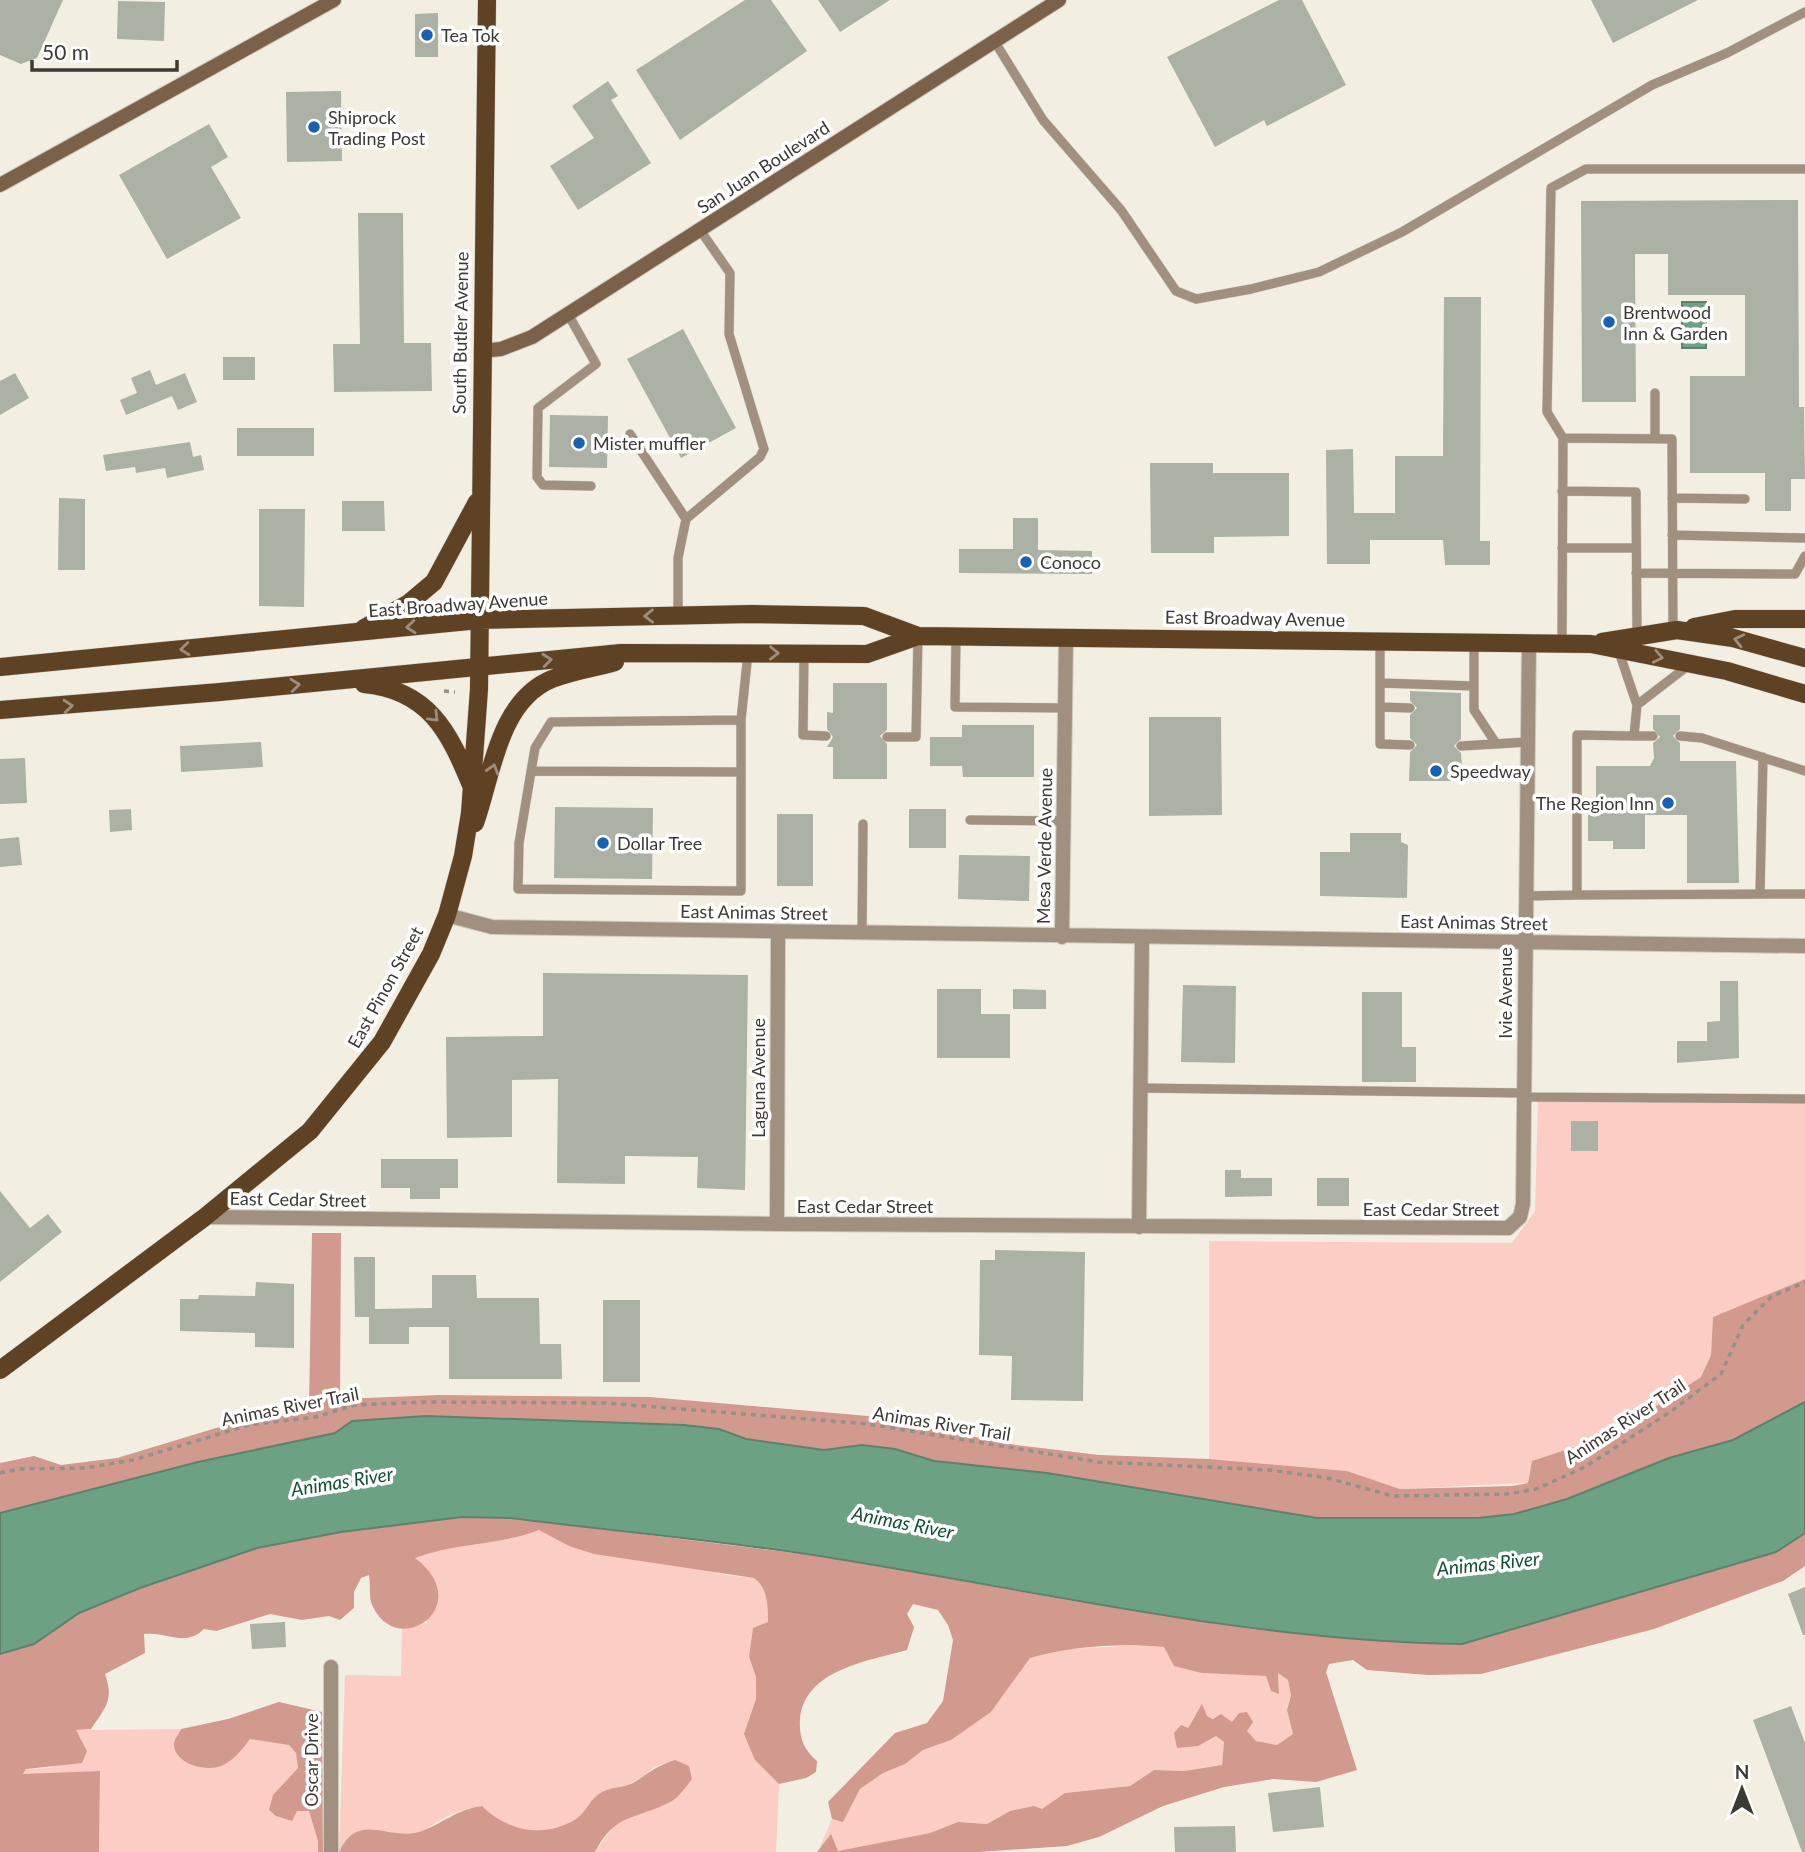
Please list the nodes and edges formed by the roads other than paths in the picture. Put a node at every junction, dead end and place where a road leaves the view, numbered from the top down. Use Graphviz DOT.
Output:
graph roads {
  1 [pos="334,0"];
  2 [pos="487,0"];
  3 [pos="1059,0"];
  4 [pos="1805,12"];
  5 [pos="995,41"];
  6 [pos="1805,169"];
  7 [pos="0,185"];
  8 [pos="700,230"];
  9 [pos="568,314"];
  10 [pos="481,351"];
  11 [pos="1655,393"];
  12 [pos="630,434"];
  13 [pos="1563,438"];
  14 [pos="1655,439"];
  15 [pos="591,486"];
  16 [pos="1562,491"];
  17 [pos="1672,498"];
  18 [pos="479,499"];
  19 [pos="1745,499"];
  20 [pos="686,519"];
  21 [pos="1672,535"];
  22 [pos="1805,538"];
  23 [pos="1562,548"];
  24 [pos="1636,548"];
  25 [pos="1805,556"];
  26 [pos="1802,566"];
  27 [pos="1636,573"];
  28 [pos="1672,573"];
  29 [pos="678,615"];
  30 [pos="1805,619"];
  31 [pos="479,620"];
  32 [pos="1675,630"];
  33 [pos="356,632"];
  34 [pos="918,636"];
  35 [pos="956,636"];
  36 [pos="1637,636"];
  37 [pos="1066,637"];
  38 [pos="1380,641"];
  39 [pos="1474,642"];
  40 [pos="1529,642"];
  41 [pos="1562,643"];
  42 [pos="1591,644"];
  43 [pos="1618,649"];
  44 [pos="656,652"];
  45 [pos="748,653"];
  46 [pos="804,654"];
  47 [pos="1805,658"];
  48 [pos="1690,664"];
  49 [pos="0,667"];
  50 [pos="480,667"];
  51 [pos="326,682"];
  52 [pos="1380,683"];
  53 [pos="1474,686"];
  54 [pos="1805,694"];
  55 [pos="1637,705"];
  56 [pos="1380,707"];
  57 [pos="1065,708"];
  58 [pos="1410,708"];
  59 [pos="1461,709"];
  60 [pos="0,710"];
  61 [pos="1474,710"];
  62 [pos="741,720"];
  63 [pos="827,736"];
  64 [pos="1634,736"];
  65 [pos="1653,736"];
  66 [pos="1679,736"];
  67 [pos="887,737"];
  68 [pos="1495,742"];
  69 [pos="1528,742"];
  70 [pos="1410,745"];
  71 [pos="1461,746"];
  72 [pos="1763,757"];
  73 [pos="531,771"];
  74 [pos="1805,771"];
  75 [pos="740,772"];
  76 [pos="472,788"];
  77 [pos="970,820"];
  78 [pos="1063,821"];
  79 [pos="863,824"];
  80 [pos="463,856"];
  81 [pos="1760,894"];
  82 [pos="1805,894"];
  83 [pos="1577,895"];
  84 [pos="1525,896"];
  85 [pos="447,915"];
  86 [pos="778,932"];
  87 [pos="862,933"];
  88 [pos="1062,937"];
  89 [pos="1142,937"];
  90 [pos="1524,942"];
  91 [pos="1805,946"];
  92 [pos="1141,1088"];
  93 [pos="1523,1095"];
  94 [pos="1805,1099"];
  95 [pos="205,1217"];
  96 [pos="1520,1217"];
  97 [pos="776,1224"];
  98 [pos="1139,1227"];
  99 [pos="0,1370"];
  100 [pos="331,1667"];
  101 [pos="331,1852"];
  1 -- 7 [label="main road"];
  2 -- 10 [label="main road, South Butler Avenue"];
  3 -- 5 [label="main road, San Juan Boulevard"];
  4 -- 5 [label="lane"];
  5 -- 8 [label="main road, San Juan Boulevard"];
  6 -- 13 [label="lane"];
  8 -- 9 [label="main road, San Juan Boulevard"];
  8 -- 20 [label="lane"];
  9 -- 10 [label="main road, San Juan Boulevard"];
  9 -- 15 [label="lane"];
  10 -- 18 [label="main road, South Butler Avenue"];
  11 -- 14 [label="lane"];
  12 -- 20 [label="lane"];
  13 -- 14 [label="lane"];
  13 -- 16 [label="lane"];
  14 -- 17 [label="lane"];
  16 -- 23 [label="lane"];
  16 -- 24 [label="lane"];
  17 -- 19 [label="lane"];
  17 -- 21 [label="lane"];
  18 -- 31 [label="main road, South Butler Avenue"];
  18 -- 33 [label="main road"];
  20 -- 29 [label="lane"];
  21 -- 22 [label="lane"];
  21 -- 28 [label="lane"];
  23 -- 24 [label="lane"];
  23 -- 41 [label="lane"];
  24 -- 27 [label="lane"];
  25 -- 26 [label="lane"];
  26 -- 28 [label="lane"];
  27 -- 28 [label="lane"];
  27 -- 36 [label="lane"];
  28 -- 32 [label="lane"];
  29 -- 31 [label="main road, East Broadway Avenue, one-way"];
  29 -- 34 [label="main road, East Broadway Avenue"];
  30 -- 32 [label="main road"];
  31 -- 33 [label="main road, East Broadway Avenue, one-way"];
  31 -- 50 [label="main road, South Butler Avenue"];
  32 -- 36 [label="main road, East Broadway Avenue"];
  47 -- 32 [label="main road, East Broadway Avenue, one-way"];
  33 -- 49 [label="main road, East Broadway Avenue, one-way"];
  34 -- 35 [label="main road, East Broadway Avenue"];
  34 -- 46 [label="main road, East Broadway Avenue"];
  34 -- 67 [label="lane"];
  35 -- 37 [label="main road, East Broadway Avenue"];
  35 -- 57 [label="lane"];
  36 -- 42 [label="main road, East Broadway Avenue"];
  37 -- 38 [label="main road, East Broadway Avenue"];
  37 -- 57 [label="street, Mesa Verde Avenue"];
  38 -- 39 [label="main road, East Broadway Avenue"];
  38 -- 52 [label="lane"];
  39 -- 40 [label="main road, East Broadway Avenue"];
  39 -- 53 [label="lane"];
  40 -- 41 [label="main road, East Broadway Avenue"];
  40 -- 69 [label="street, Ivie Avenue"];
  41 -- 42 [label="main road, East Broadway Avenue"];
  42 -- 43 [label="main road, East Broadway Avenue"];
  43 -- 48 [label="main road, East Broadway Avenue, one-way"];
  43 -- 55 [label="lane"];
  44 -- 45 [label="main road, East Broadway Avenue"];
  50 -- 44 [label="main road, East Broadway Avenue, one-way"];
  80 -- 44 [label="main road, one-way"];
  45 -- 46 [label="main road, East Broadway Avenue, one-way"];
  45 -- 62 [label="lane"];
  46 -- 63 [label="lane"];
  48 -- 54 [label="main road, East Broadway Avenue"];
  48 -- 55 [label="lane"];
  50 -- 51 [label="main road, East Broadway Avenue"];
  50 -- 76 [label="main road, East Pinon Street"];
  60 -- 51 [label="main road, East Broadway Avenue, one-way"];
  51 -- 76 [label="main road, one-way"];
  52 -- 53 [label="lane"];
  52 -- 56 [label="lane"];
  53 -- 61 [label="lane"];
  55 -- 64 [label="lane"];
  56 -- 58 [label="lane"];
  56 -- 70 [label="lane"];
  57 -- 78 [label="street, Mesa Verde Avenue"];
  59 -- 61 [label="lane"];
  61 -- 68 [label="lane"];
  62 -- 73 [label="lane"];
  62 -- 75 [label="lane"];
  64 -- 65 [label="lane"];
  64 -- 83 [label="lane"];
  66 -- 72 [label="lane"];
  68 -- 69 [label="lane"];
  68 -- 71 [label="lane"];
  69 -- 84 [label="street, Ivie Avenue"];
  72 -- 74 [label="lane"];
  72 -- 81 [label="lane"];
  73 -- 75 [label="lane"];
  73 -- 75 [label="lane"];
  76 -- 80 [label="main road, East Pinon Street"];
  77 -- 78 [label="lane"];
  78 -- 88 [label="street, Mesa Verde Avenue"];
  79 -- 87 [label="lane"];
  80 -- 85 [label="main road, East Pinon Street"];
  81 -- 82 [label="lane"];
  81 -- 83 [label="lane"];
  83 -- 84 [label="lane"];
  84 -- 90 [label="street, Ivie Avenue"];
  85 -- 86 [label="street, East Animas Street"];
  85 -- 95 [label="main road, East Pinon Street"];
  86 -- 87 [label="street, East Animas Street"];
  86 -- 97 [label="street, Laguna Avenue"];
  87 -- 88 [label="street, East Animas Street"];
  88 -- 89 [label="street, Mesa Verde Avenue"];
  89 -- 90 [label="street, East Animas Street"];
  89 -- 92 [label="street"];
  90 -- 91 [label="street, East Animas Street"];
  90 -- 93 [label="street, Ivie Avenue"];
  92 -- 93 [label="lane"];
  92 -- 98 [label="street"];
  93 -- 94 [label="lane"];
  93 -- 96 [label="street, Ivie Avenue"];
  95 -- 97 [label="street, East Cedar Street"];
  95 -- 99 [label="main road, East Pinon Street"];
  96 -- 98 [label="street, East Cedar Street"];
  97 -- 98 [label="street, East Cedar Street"];
  100 -- 101 [label="street, Oscar Drive"];
}
